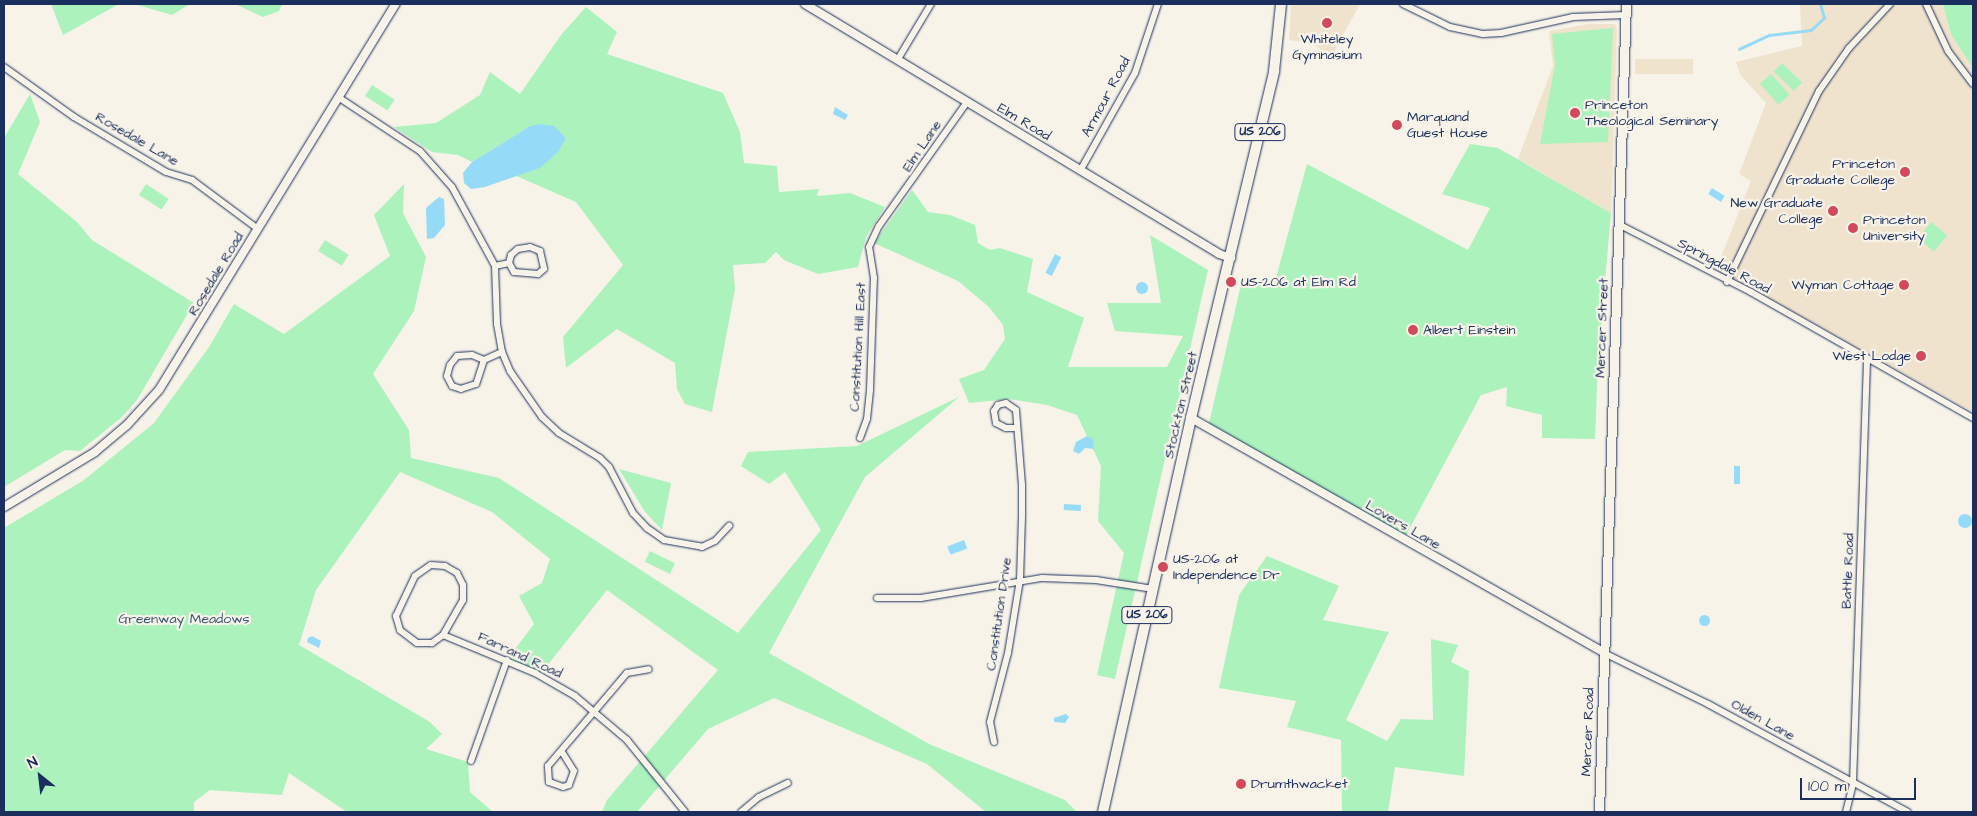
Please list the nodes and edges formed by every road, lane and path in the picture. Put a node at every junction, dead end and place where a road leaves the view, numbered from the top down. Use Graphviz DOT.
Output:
graph roads {
  1 [pos="396,4"];
  2 [pos="805,4"];
  3 [pos="931,4"];
  4 [pos="1158,4"];
  5 [pos="1281,4"];
  6 [pos="1403,4"];
  7 [pos="1626,4"];
  8 [pos="1890,4"];
  9 [pos="1926,4"];
  10 [pos="1626,16"];
  11 [pos="898,59"];
  12 [pos="4,67"];
  13 [pos="1973,84"];
  14 [pos="338,96"];
  15 [pos="967,102"];
  16 [pos="1080,171"];
  17 [pos="896,204"];
  18 [pos="1620,224"];
  19 [pos="258,229"];
  20 [pos="1231,258"];
  21 [pos="509,263"];
  22 [pos="495,266"];
  23 [pos="1726,282"];
  24 [pos="502,352"];
  25 [pos="484,360"];
  26 [pos="1867,360"];
  27 [pos="1191,418"];
  28 [pos="1973,418"];
  29 [pos="1017,428"];
  30 [pos="860,438"];
  31 [pos="4,507"];
  32 [pos="729,526"];
  33 [pos="1020,580"];
  34 [pos="1153,589"];
  35 [pos="877,598"];
  36 [pos="443,635"];
  37 [pos="1604,653"];
  38 [pos="506,660"];
  39 [pos="649,669"];
  40 [pos="595,711"];
  41 [pos="994,742"];
  42 [pos="562,752"];
  43 [pos="471,762"];
  44 [pos="788,783"];
  45 [pos="1853,783"];
  46 [pos="685,812"];
  47 [pos="741,812"];
  48 [pos="1103,812"];
  49 [pos="1599,812"];
  50 [pos="1846,812"];
  51 [pos="1908,812"];
  1 -- 14 [label="street, Rosedale Road"];
  2 -- 11 [label="street, Elm Road"];
  3 -- 11 [label="street"];
  4 -- 16 [label="street, Armour Road"];
  5 -- 20 [label="highway, Stockton Street / US 206"];
  6 -- 10 [label="street"];
  7 -- 10 [label="main road, Mercer Street"];
  8 -- 23 [label="street"];
  9 -- 13 [label="street"];
  10 -- 18 [label="main road, Mercer Street"];
  11 -- 15 [label="street, Elm Road"];
  12 -- 19 [label="street, Rosedale Lane"];
  14 -- 19 [label="street, Rosedale Road"];
  14 -- 22 [label="street"];
  15 -- 16 [label="street, Elm Road"];
  15 -- 17 [label="street, Elm Lane"];
  16 -- 20 [label="street, Elm Road"];
  17 -- 30 [label="street, Constitution Hill East"];
  18 -- 23 [label="street, Springdale Road"];
  18 -- 37 [label="main road, Mercer Street"];
  19 -- 31 [label="street, Rosedale Road"];
  20 -- 27 [label="highway, Stockton Street / US 206"];
  21 -- 21 [label="street"];
  21 -- 22 [label="street"];
  22 -- 24 [label="street"];
  23 -- 26 [label="street, Springdale Road"];
  24 -- 25 [label="street"];
  24 -- 32 [label="street"];
  25 -- 25 [label="street"];
  26 -- 28 [label="street, Springdale Road"];
  26 -- 45 [label="street, Battle Road"];
  27 -- 34 [label="highway, Stockton Street / US 206"];
  27 -- 37 [label="street, Lovers Lane"];
  29 -- 29 [label="street, Constitution Drive"];
  29 -- 33 [label="street, Constitution Drive"];
  33 -- 34 [label="street"];
  33 -- 35 [label="street"];
  33 -- 41 [label="street, Constitution Drive"];
  34 -- 48 [label="highway, Stockton Street / US 206"];
  36 -- 36 [label="street"];
  36 -- 38 [label="street, Farrand Road"];
  37 -- 45 [label="street, Olden Lane"];
  37 -- 49 [label="main road, Mercer Road"];
  38 -- 40 [label="street, Farrand Road"];
  38 -- 43 [label="street"];
  39 -- 40 [label="street"];
  40 -- 42 [label="street"];
  40 -- 46 [label="street, Farrand Road"];
  42 -- 42 [label="street"];
  44 -- 47 [label="street"];
  45 -- 50 [label="street, Battle Road"];
  45 -- 51 [label="street, Olden Lane"];
}
